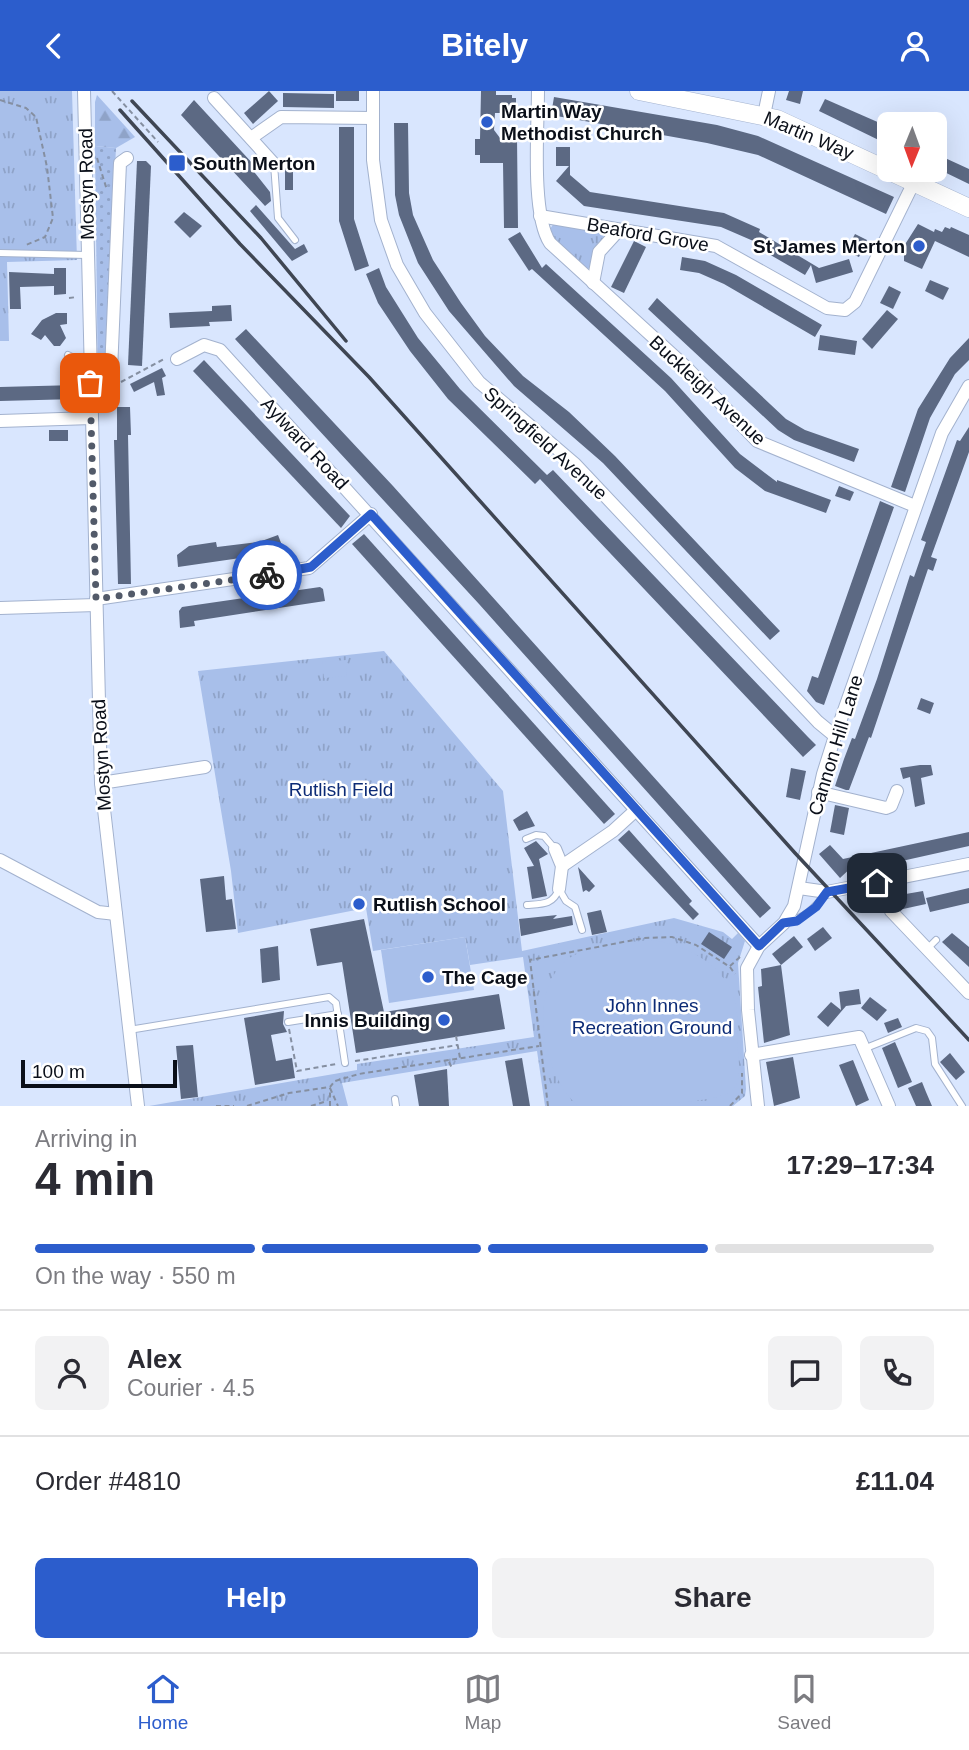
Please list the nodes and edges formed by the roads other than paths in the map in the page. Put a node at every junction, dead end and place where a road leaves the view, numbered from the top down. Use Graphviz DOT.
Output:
graph roads {
  1 [pos="84,91"];
  2 [pos="373,91"];
  3 [pos="538,91"];
  4 [pos="639,91"];
  5 [pos="769,91"];
  6 [pos="214,98"];
  7 [pos="764,114"];
  8 [pos="373,118"];
  9 [pos="251,138"];
  10 [pos="127,157"];
  11 [pos="274,164"];
  12 [pos="877,165"];
  13 [pos="914,182"];
  14 [pos="969,208"];
  15 [pos="540,216"];
  16 [pos="619,230"];
  17 [pos="295,240"];
  18 [pos="0,253"];
  19 [pos="88,255"];
  20 [pos="593,283"];
  21 [pos="68,355"];
  22 [pos="177,359"];
  23 [pos="90,366"];
  24 [pos="969,386"];
  25 [pos="91,403"];
  26 [pos="92,418"];
  27 [pos="0,421"];
  28 [pos="915,506"];
  29 [pos="371,514"];
  30 [pos="96,602"];
  31 [pos="0,608"];
  32 [pos="835,736"];
  33 [pos="205,767"];
  34 [pos="101,783"];
  35 [pos="897,791"];
  36 [pos="818,792"];
  37 [pos="636,810"];
  38 [pos="526,839"];
  39 [pos="555,849"];
  40 [pos="0,860"];
  41 [pos="969,864"];
  42 [pos="562,866"];
  43 [pos="877,883"];
  44 [pos="799,888"];
  45 [pos="559,889"];
  46 [pos="827,892"];
  47 [pos="527,905"];
  48 [pos="116,914"];
  49 [pos="783,923"];
  50 [pos="582,930"];
  51 [pos="759,946"];
  52 [pos="969,993"];
  53 [pos="338,1014"];
  54 [pos="288,1022"];
  55 [pos="129,1030"];
  56 [pos="866,1048"];
  57 [pos="751,1055"];
  58 [pos="345,1063"];
  59 [pos="138,1106"];
  60 [pos="758,1106"];
  61 [pos="889,1106"];
  62 [pos="962,1106"];
  1 -- 19 [label="street, Mostyn Road"];
  2 -- 8 [label="street, Springfield Avenue"];
  3 -- 15 [label="street, Buckleigh Avenue"];
  4 -- 7 [label="main road, Martin Way"];
  5 -- 7 [label="street"];
  6 -- 9 [label="street"];
  7 -- 12 [label="main road, Martin Way"];
  8 -- 9 [label="street"];
  8 -- 32 [label="street, Springfield Avenue"];
  9 -- 11 [label="street"];
  10 -- 25 [label="street, Mostyn Road"];
  11 -- 17 [label="lane"];
  13 -- 14 [label="main road, Martin Way"];
  13 -- 16 [label="street, Beaford Grove"];
  15 -- 16 [label="street, Beaford Grove"];
  15 -- 20 [label="street, Buckleigh Avenue"];
  16 -- 20 [label="street"];
  18 -- 19 [label="lane"];
  19 -- 23 [label="street, Mostyn Road"];
  20 -- 28 [label="street, Buckleigh Avenue"];
  21 -- 23 [label="lane"];
  22 -- 29 [label="street, Aylward Road"];
  23 -- 25 [label="street, Mostyn Road"];
  24 -- 28 [label="street, Cannon Hill Lane"];
  25 -- 26 [label="street, Mostyn Road"];
  26 -- 27 [label="street"];
  26 -- 30 [label="street, Mostyn Road"];
  28 -- 32 [label="street, Cannon Hill Lane"];
  29 -- 30 [label="street"];
  29 -- 37 [label="street, Aylward Road"];
  30 -- 31 [label="street"];
  30 -- 34 [label="street, Mostyn Road"];
  32 -- 36 [label="street, Cannon Hill Lane"];
  33 -- 34 [label="street"];
  34 -- 48 [label="street, Mostyn Road"];
  35 -- 36 [label="street"];
  36 -- 44 [label="street, Cannon Hill Lane"];
  37 -- 42 [label="street"];
  37 -- 51 [label="street, Aylward Road"];
  38 -- 39 [label="lane"];
  39 -- 42 [label="street"];
  40 -- 48 [label="street"];
  41 -- 43 [label="street"];
  42 -- 45 [label="street"];
  43 -- 46 [label="street"];
  43 -- 52 [label="street"];
  44 -- 46 [label="street"];
  44 -- 49 [label="street, Cannon Hill Lane"];
  45 -- 47 [label="lane"];
  45 -- 50 [label="lane"];
  46 -- 49 [label="lane"];
  48 -- 55 [label="street, Mostyn Road"];
  49 -- 51 [label="street, Cannon Hill Lane"];
  51 -- 57 [label="street, Cannon Hill Lane"];
  53 -- 54 [label="lane"];
  53 -- 55 [label="lane"];
  53 -- 58 [label="lane"];
  55 -- 59 [label="street, Mostyn Road"];
  56 -- 57 [label="street"];
  56 -- 61 [label="street"];
  56 -- 62 [label="lane"];
  57 -- 60 [label="street, Cannon Hill Lane"];
}
